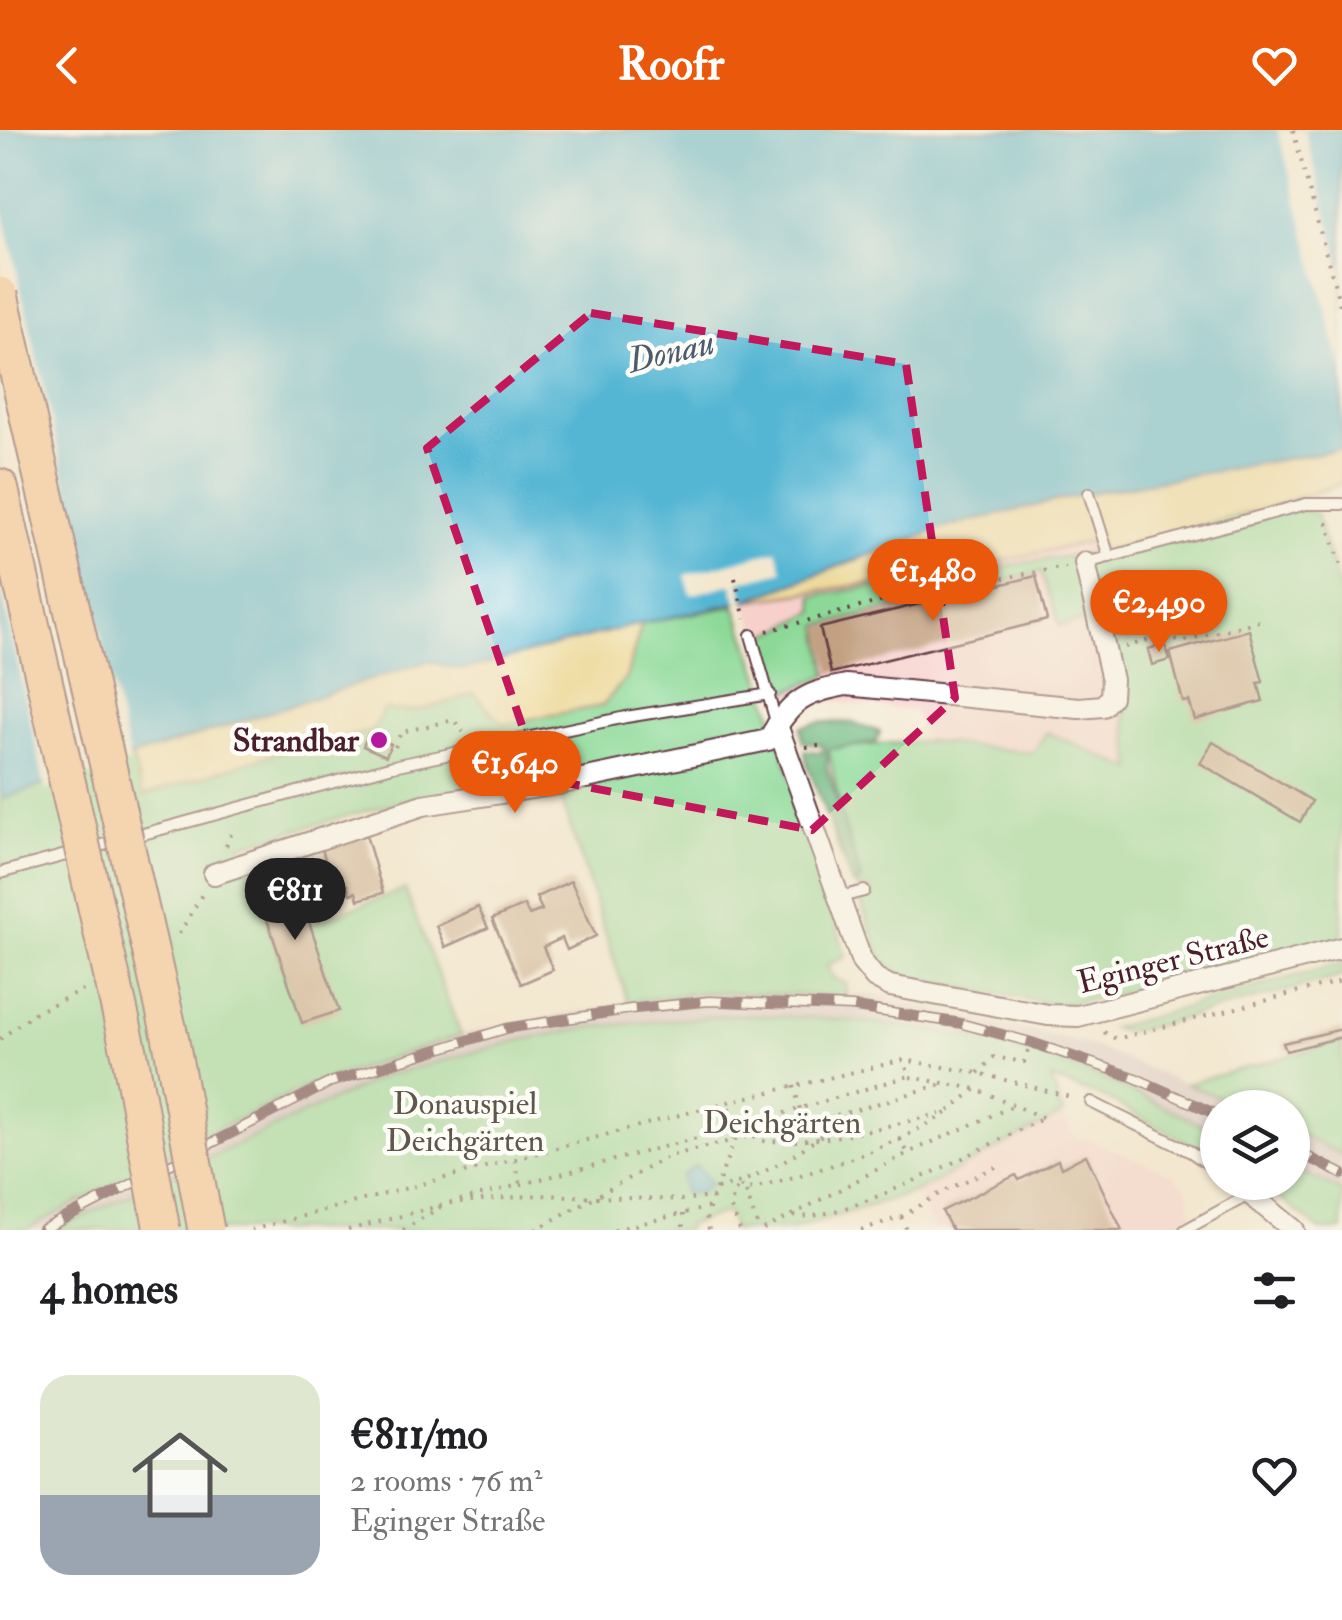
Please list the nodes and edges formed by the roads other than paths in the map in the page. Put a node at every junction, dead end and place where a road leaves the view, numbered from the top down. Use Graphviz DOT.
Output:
graph roads {
  1 [pos="0,295"];
  2 [pos="0,487"];
  3 [pos="1089,492"];
  4 [pos="1342,504"];
  5 [pos="1109,557"];
  6 [pos="1085,564"];
  7 [pos="751,635"];
  8 [pos="770,694"];
  9 [pos="778,724"];
  10 [pos="0,874"];
  11 [pos="214,874"];
  12 [pos="864,891"];
  13 [pos="841,898"];
  14 [pos="1342,948"];
  15 [pos="1091,1102"];
  16 [pos="1200,1159"];
  17 [pos="1226,1200"];
  18 [pos="1257,1200"];
  19 [pos="162,1230"];
  20 [pos="206,1230"];
  21 [pos="1185,1230"];
  22 [pos="1294,1230"];
  1 -- 20 [label="highway, bridge"];
  2 -- 19 [label="highway, bridge"];
  3 -- 5 [label="lane"];
  4 -- 5 [label="lane"];
  5 -- 6 [label="lane"];
  6 -- 9 [label="street"];
  7 -- 8 [label="lane"];
  8 -- 9 [label="lane"];
  8 -- 10 [label="lane"];
  9 -- 11 [label="street"];
  9 -- 13 [label="street, Eginger Straße"];
  12 -- 13 [label="lane"];
  13 -- 14 [label="street, Eginger Straße"];
  15 -- 16 [label="lane"];
  17 -- 21 [label="lane"];
  18 -- 22 [label="street"];
}
